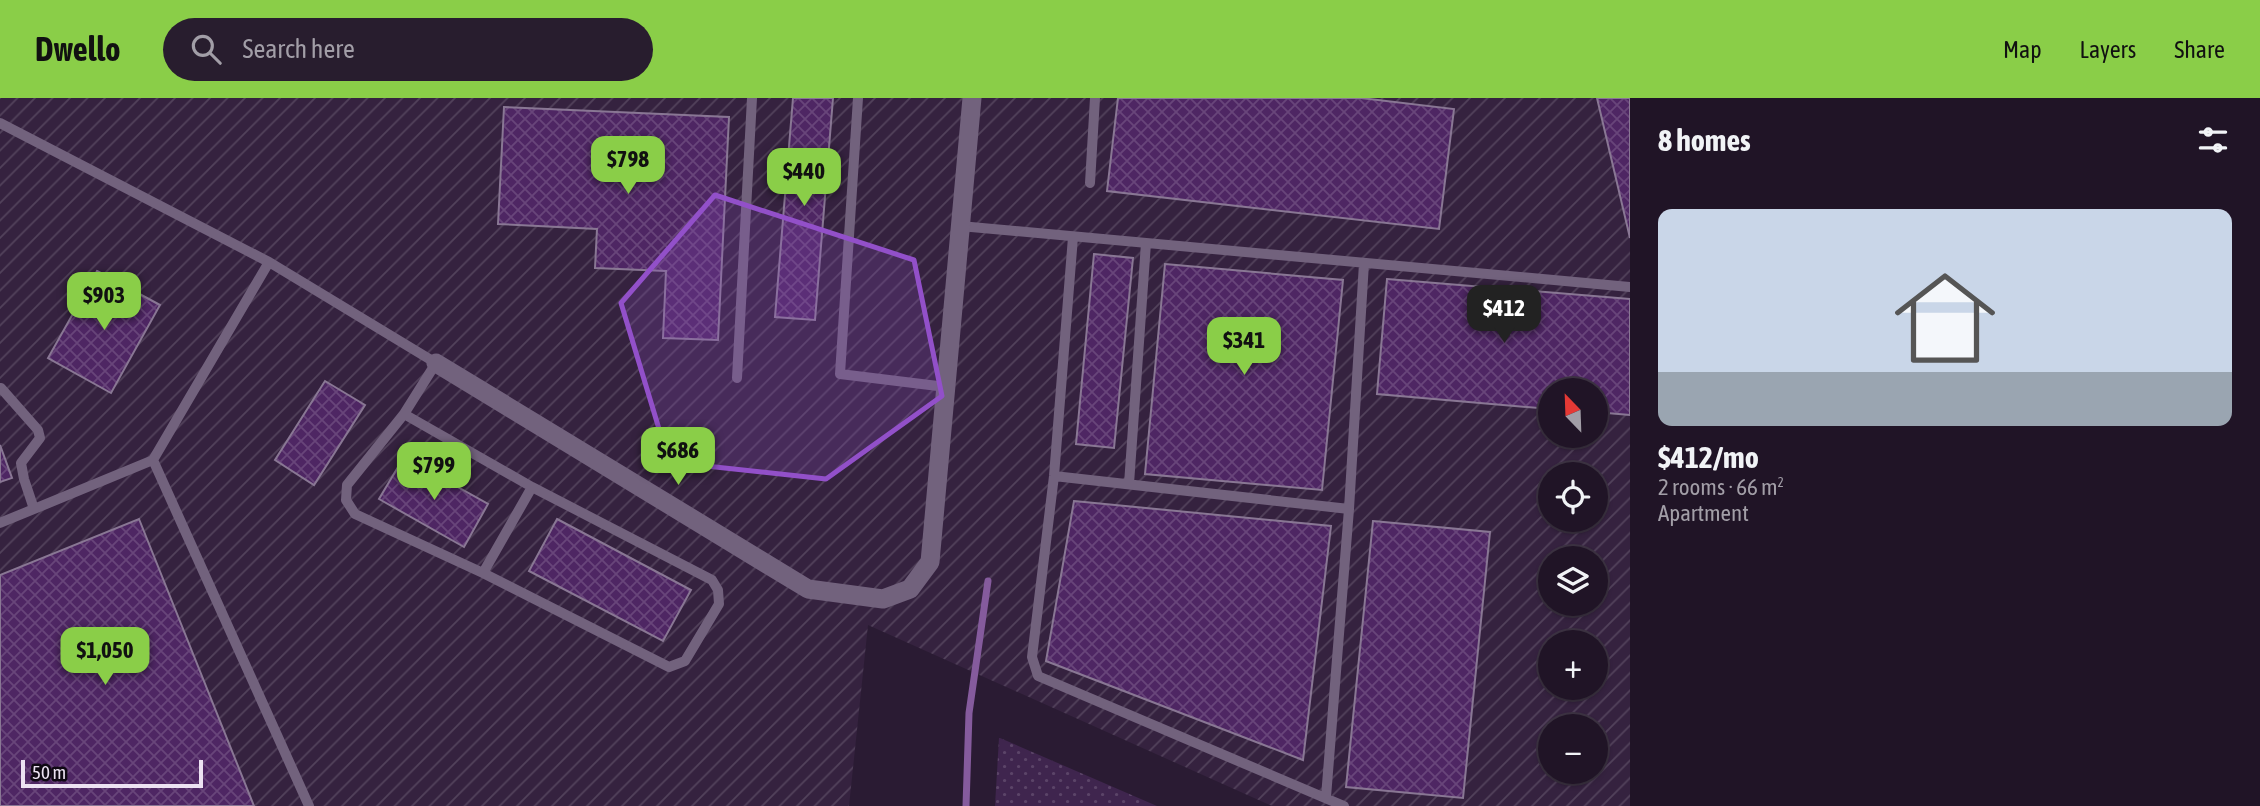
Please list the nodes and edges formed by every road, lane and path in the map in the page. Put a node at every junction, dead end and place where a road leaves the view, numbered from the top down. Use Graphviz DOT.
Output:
graph roads {
  1 [pos="751,98"];
  2 [pos="859,98"];
  3 [pos="972,98"];
  4 [pos="1096,98"];
  5 [pos="0,123"];
  6 [pos="5,129"];
  7 [pos="1090,183"];
  8 [pos="960,226"];
  9 [pos="1073,237"];
  10 [pos="1146,243"];
  11 [pos="269,262"];
  12 [pos="1364,263"];
  13 [pos="1630,287"];
  14 [pos="436,363"];
  15 [pos="737,378"];
  16 [pos="946,387"];
  17 [pos="1,388"];
  18 [pos="404,414"];
  19 [pos="153,460"];
  20 [pos="1054,476"];
  21 [pos="1129,484"];
  22 [pos="532,487"];
  23 [pos="34,509"];
  24 [pos="1349,509"];
  25 [pos="0,523"];
  26 [pos="484,573"];
  27 [pos="1326,797"];
  28 [pos="309,806"];
  29 [pos="1344,806"];
  1 -- 15 [label="lane"];
  2 -- 16 [label="lane"];
  3 -- 8 [label="street"];
  4 -- 7 [label="lane"];
  5 -- 6 [label="lane"];
  6 -- 11 [label="lane"];
  8 -- 9 [label="lane"];
  8 -- 16 [label="street"];
  9 -- 10 [label="lane"];
  9 -- 20 [label="lane"];
  10 -- 12 [label="lane"];
  10 -- 21 [label="lane"];
  11 -- 14 [label="lane"];
  11 -- 19 [label="lane"];
  12 -- 13 [label="lane"];
  12 -- 24 [label="lane"];
  14 -- 16 [label="street"];
  14 -- 18 [label="lane"];
  17 -- 23 [label="lane"];
  18 -- 22 [label="lane"];
  18 -- 26 [label="lane"];
  19 -- 23 [label="lane"];
  19 -- 28 [label="lane"];
  20 -- 21 [label="lane"];
  20 -- 27 [label="lane"];
  21 -- 24 [label="lane"];
  22 -- 26 [label="lane"];
  22 -- 26 [label="lane"];
  23 -- 25 [label="lane"];
  24 -- 27 [label="lane"];
  27 -- 29 [label="lane"];
}
